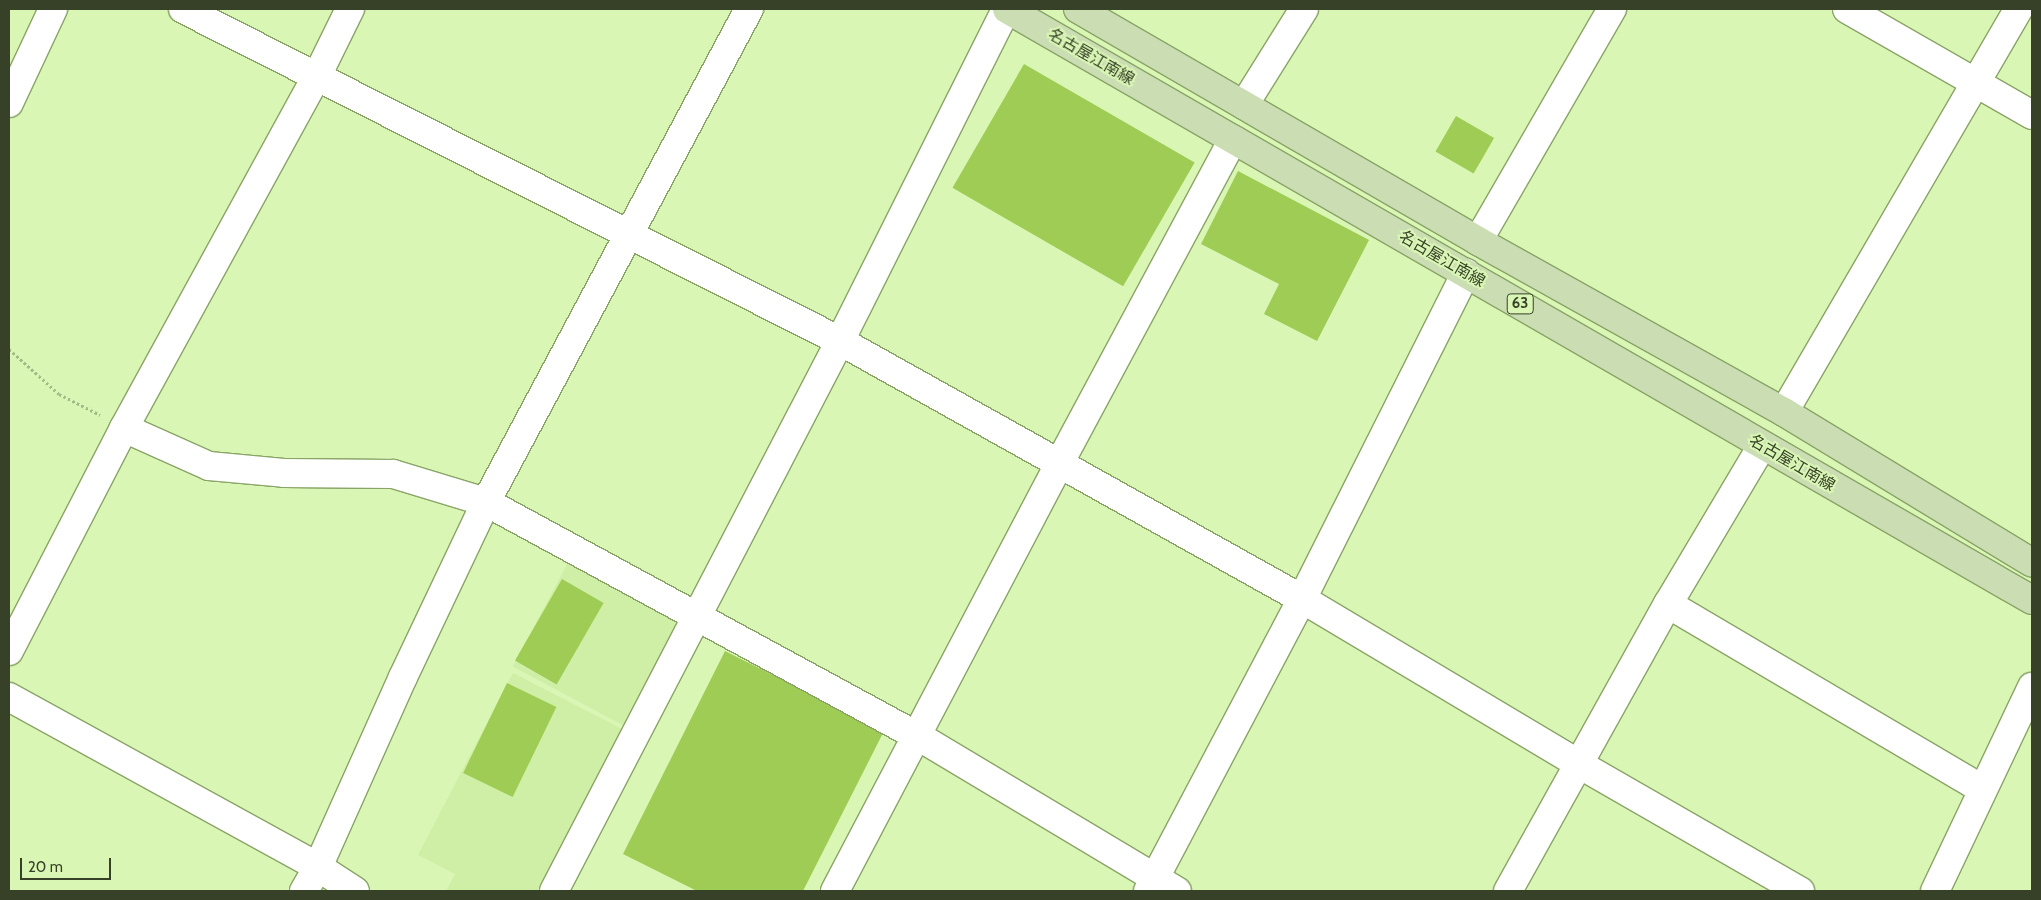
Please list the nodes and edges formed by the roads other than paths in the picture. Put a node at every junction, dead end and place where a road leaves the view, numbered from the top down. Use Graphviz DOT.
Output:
graph roads {
  1 [pos="52,9"];
  2 [pos="183,9"];
  3 [pos="350,9"];
  4 [pos="749,9"];
  5 [pos="1006,9"];
  6 [pos="1078,9"];
  7 [pos="1304,9"];
  8 [pos="1612,9"];
  9 [pos="1848,9"];
  10 [pos="2019,9"];
  11 [pos="317,76"];
  12 [pos="1976,83"];
  13 [pos="9,102"];
  14 [pos="1244,105"];
  15 [pos="2032,115"];
  16 [pos="1233,139"];
  17 [pos="629,233"];
  18 [pos="1478,241"];
  19 [pos="1466,273"];
  20 [pos="840,341"];
  21 [pos="1784,412"];
  22 [pos="124,428"];
  23 [pos="1762,446"];
  24 [pos="1060,462"];
  25 [pos="486,502"];
  26 [pos="2032,563"];
  27 [pos="1302,599"];
  28 [pos="2032,600"];
  29 [pos="1668,604"];
  30 [pos="696,618"];
  31 [pos="9,651"];
  32 [pos="2032,687"];
  33 [pos="9,697"];
  34 [pos="916,735"];
  35 [pos="1579,764"];
  36 [pos="1982,789"];
  37 [pos="318,867"];
  38 [pos="1160,887"];
  39 [pos="304,891"];
  40 [pos="355,891"];
  41 [pos="554,891"];
  42 [pos="835,891"];
  43 [pos="1508,891"];
  44 [pos="1800,891"];
  45 [pos="1935,891"];
  1 -- 13 [label="street"];
  2 -- 11 [label="street"];
  3 -- 11 [label="street"];
  4 -- 17 [label="street"];
  5 -- 16 [label="main road, 名古屋江南線 / 63"];
  5 -- 20 [label="street"];
  6 -- 14 [label="main road, 名古屋江南線 / 63"];
  7 -- 14 [label="street"];
  8 -- 18 [label="street"];
  9 -- 12 [label="street"];
  10 -- 12 [label="street"];
  11 -- 17 [label="street"];
  11 -- 22 [label="street"];
  12 -- 15 [label="street"];
  12 -- 21 [label="street"];
  14 -- 18 [label="main road, 名古屋江南線 / 63"];
  16 -- 19 [label="main road, 名古屋江南線 / 63"];
  16 -- 24 [label="street"];
  17 -- 20 [label="street"];
  17 -- 25 [label="street"];
  18 -- 21 [label="main road, 名古屋江南線 / 63"];
  19 -- 23 [label="main road, 名古屋江南線 / 63"];
  19 -- 27 [label="street"];
  20 -- 24 [label="street"];
  20 -- 30 [label="street"];
  21 -- 26 [label="main road, 名古屋江南線 / 63"];
  22 -- 25 [label="street"];
  22 -- 31 [label="street"];
  23 -- 28 [label="main road, 名古屋江南線 / 63"];
  23 -- 29 [label="street"];
  24 -- 27 [label="street"];
  24 -- 34 [label="street"];
  25 -- 30 [label="street"];
  25 -- 37 [label="street"];
  27 -- 35 [label="street"];
  27 -- 38 [label="street"];
  29 -- 35 [label="street"];
  29 -- 36 [label="street"];
  30 -- 34 [label="street"];
  30 -- 41 [label="street"];
  32 -- 36 [label="street"];
  33 -- 37 [label="street"];
  34 -- 38 [label="street"];
  34 -- 42 [label="street"];
  35 -- 43 [label="street"];
  35 -- 44 [label="street"];
  36 -- 45 [label="street"];
  37 -- 39 [label="street"];
  37 -- 40 [label="street"];
}
